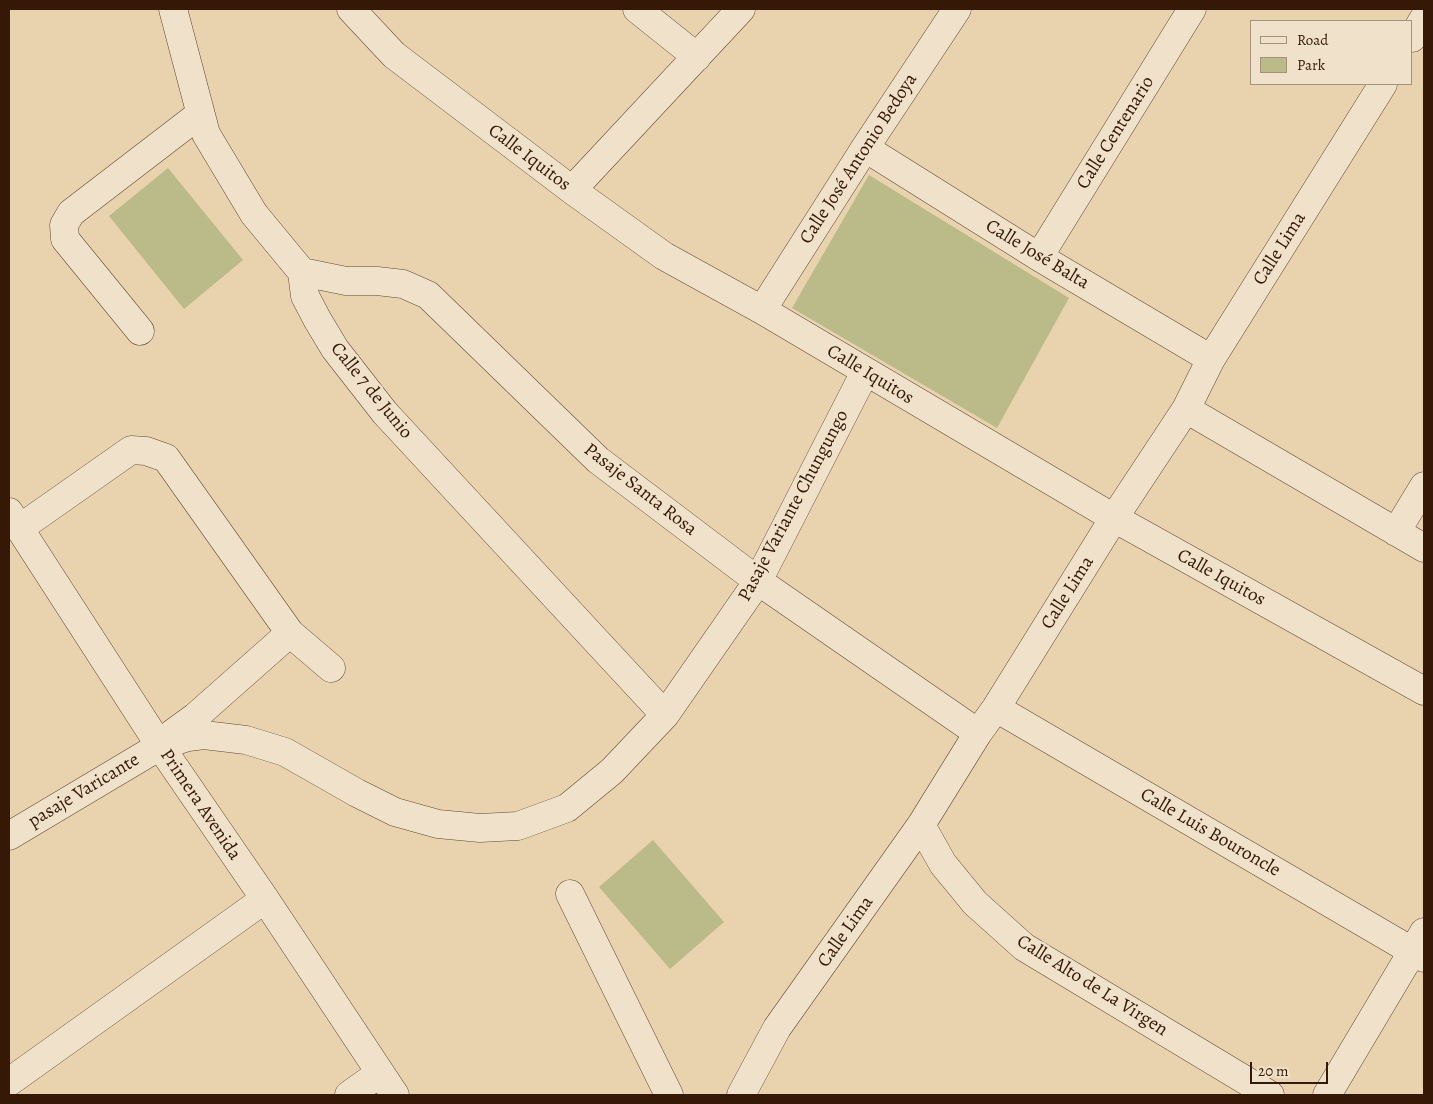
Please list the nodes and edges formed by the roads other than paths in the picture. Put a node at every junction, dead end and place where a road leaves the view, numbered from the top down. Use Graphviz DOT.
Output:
graph roads {
  1 [pos="173,9"];
  2 [pos="352,9"];
  3 [pos="637,9"];
  4 [pos="741,9"];
  5 [pos="1192,9"];
  6 [pos="951,11"];
  7 [pos="1424,18"];
  8 [pos="1413,36"];
  9 [pos="697,57"];
  10 [pos="1382,85"];
  11 [pos="200,114"];
  12 [pos="865,148"];
  13 [pos="572,190"];
  14 [pos="1039,257"];
  15 [pos="302,272"];
  16 [pos="762,310"];
  17 [pos="140,331"];
  18 [pos="1211,359"];
  19 [pos="865,372"];
  20 [pos="1186,409"];
  21 [pos="1424,486"];
  22 [pos="1114,518"];
  23 [pos="14,520"];
  24 [pos="1396,532"];
  25 [pos="1424,548"];
  26 [pos="758,581"];
  27 [pos="290,633"];
  28 [pos="331,668"];
  29 [pos="1424,691"];
  30 [pos="996,708"];
  31 [pos="665,715"];
  32 [pos="978,733"];
  33 [pos="160,746"];
  34 [pos="921,825"];
  35 [pos="9,836"];
  36 [pos="570,894"];
  37 [pos="265,899"];
  38 [pos="1420,947"];
  39 [pos="380,1072"];
  40 [pos="9,1082"];
  41 [pos="349,1095"];
  42 [pos="395,1095"];
  43 [pos="669,1095"];
  44 [pos="741,1095"];
  45 [pos="1270,1095"];
  46 [pos="1327,1095"];
  1 -- 11 [label="street"];
  2 -- 13 [label="street, Calle Iquitos"];
  3 -- 9 [label="street"];
  4 -- 9 [label="street"];
  5 -- 14 [label="street, Calle Centenario"];
  6 -- 12 [label="street, Calle José Antonio Bedoya"];
  7 -- 8 [label="street"];
  9 -- 13 [label="street"];
  10 -- 18 [label="street, Calle Lima"];
  11 -- 15 [label="street"];
  11 -- 17 [label="street"];
  12 -- 14 [label="street, Calle José Balta"];
  12 -- 16 [label="street, Calle José Antonio Bedoya"];
  13 -- 16 [label="street, Calle Iquitos"];
  14 -- 18 [label="street, Calle José Balta"];
  15 -- 26 [label="street, Pasaje Santa Rosa"];
  15 -- 31 [label="street, Calle 7 de Junio"];
  16 -- 19 [label="street, Calle Iquitos"];
  18 -- 20 [label="street, Calle Lima"];
  19 -- 22 [label="street, Calle Iquitos"];
  19 -- 26 [label="street, Pasaje Variante Chungungo"];
  20 -- 22 [label="street, Calle Lima"];
  20 -- 24 [label="street"];
  21 -- 24 [label="street"];
  22 -- 29 [label="street, Calle Iquitos"];
  22 -- 30 [label="street, Calle Lima"];
  23 -- 27 [label="street"];
  23 -- 33 [label="street, Primera Avenida"];
  24 -- 25 [label="street"];
  26 -- 31 [label="street, Pasaje Variante Chungungo"];
  26 -- 32 [label="street, Pasaje Santa Rosa"];
  27 -- 28 [label="street"];
  27 -- 33 [label="street"];
  30 -- 32 [label="street, Calle Lima"];
  30 -- 38 [label="street, Calle Luis Bouroncle"];
  31 -- 33 [label="street, Pasaje Variante Chungungo"];
  32 -- 34 [label="street, Calle Lima"];
  33 -- 35 [label="street, pasaje Varicante"];
  33 -- 37 [label="street, Primera Avenida"];
  34 -- 44 [label="street, Calle Lima"];
  34 -- 45 [label="street, Calle Alto de La Virgen"];
  36 -- 43 [label="street"];
  37 -- 39 [label="street, Primera Avenida"];
  37 -- 40 [label="street"];
  38 -- 46 [label="street"];
  39 -- 41 [label="street"];
  39 -- 42 [label="street, Primera Avenida"];
}
